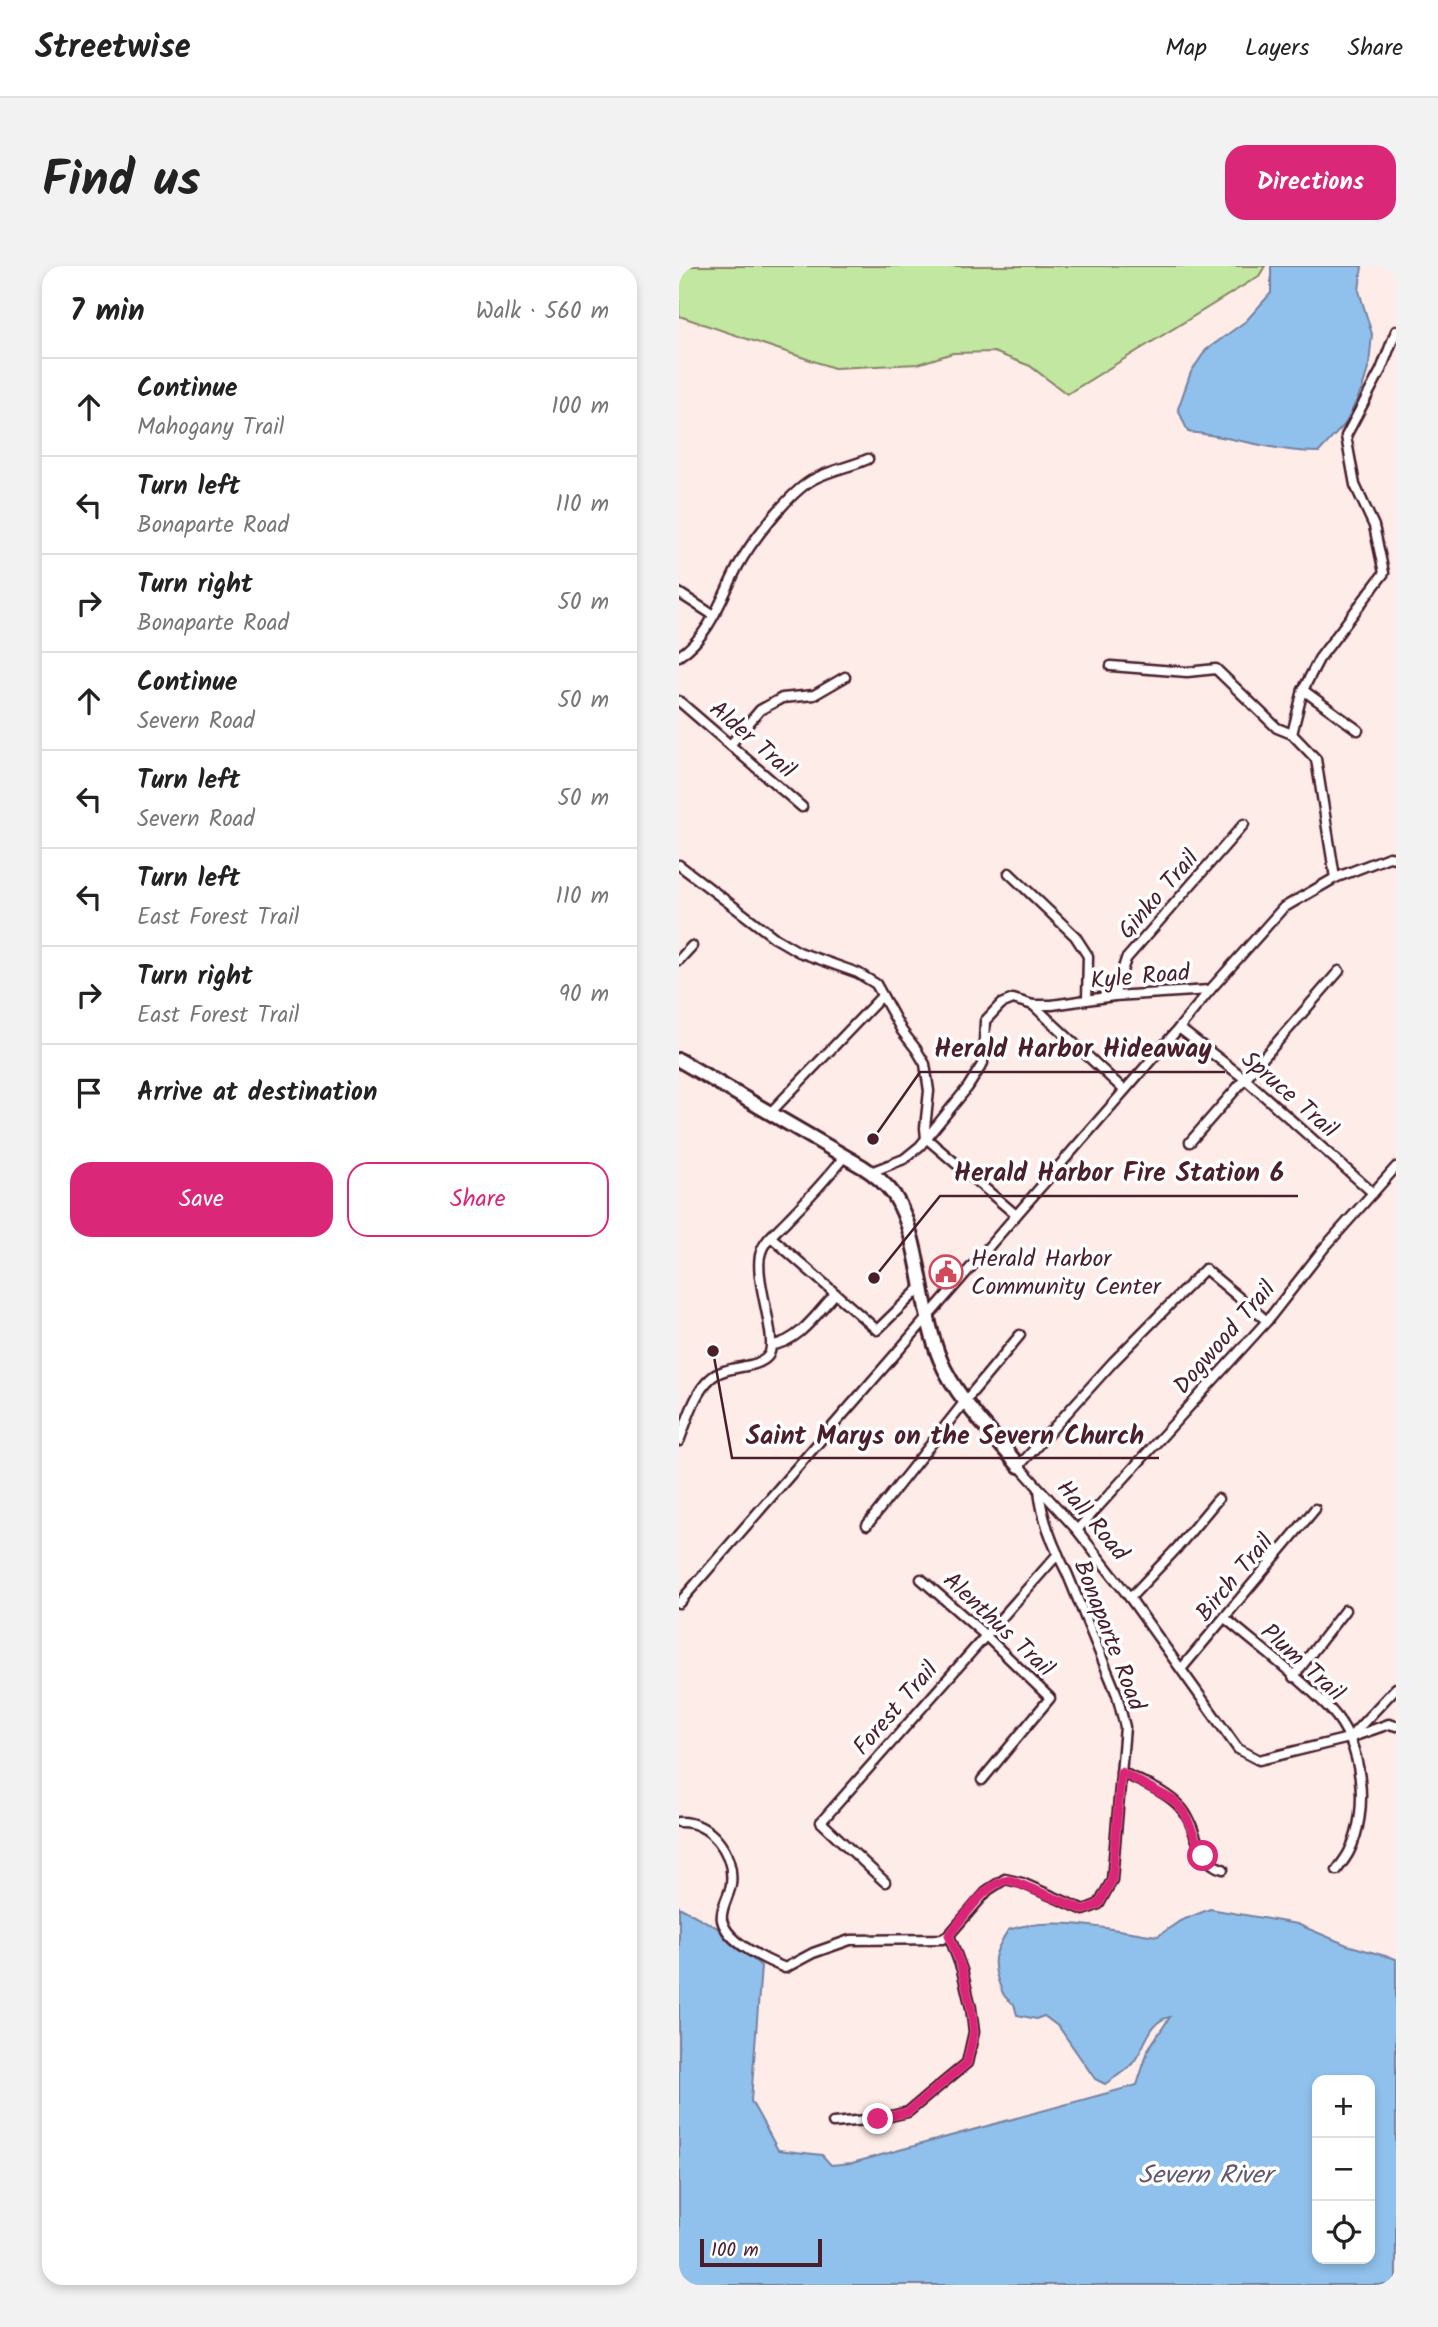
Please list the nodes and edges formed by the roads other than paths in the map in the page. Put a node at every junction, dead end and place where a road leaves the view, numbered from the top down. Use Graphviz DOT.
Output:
graph roads {
  1 [pos="1396,331"];
  2 [pos="868,459"];
  3 [pos="679,593"];
  4 [pos="713,615"];
  5 [pos="679,656"];
  6 [pos="1111,666"];
  7 [pos="845,677"];
  8 [pos="1303,690"];
  9 [pos="679,701"];
  10 [pos="1358,730"];
  11 [pos="1292,734"];
  12 [pos="731,744"];
  13 [pos="802,807"];
  14 [pos="1244,824"];
  15 [pos="1396,849"];
  16 [pos="1392,857"];
  17 [pos="679,865"];
  18 [pos="1009,873"];
  19 [pos="1335,878"];
  20 [pos="692,946"];
  21 [pos="679,960"];
  22 [pos="1339,971"];
  23 [pos="1210,990"];
  24 [pos="882,996"];
  25 [pos="1114,996"];
  26 [pos="1087,1000"];
  27 [pos="1033,1005"];
  28 [pos="1179,1028"];
  29 [pos="679,1060"];
  30 [pos="1244,1078"];
  31 [pos="1124,1090"];
  32 [pos="770,1113"];
  33 [pos="926,1138"];
  34 [pos="1190,1142"];
  35 [pos="845,1156"];
  36 [pos="1396,1167"];
  37 [pos="867,1169"];
  38 [pos="1373,1193"];
  39 [pos="1016,1215"];
  40 [pos="771,1237"];
  41 [pos="921,1286"];
  42 [pos="835,1294"];
  43 [pos="927,1317"];
  44 [pos="1266,1321"];
  45 [pos="1020,1335"];
  46 [pos="772,1345"];
  47 [pos="965,1400"];
  48 [pos="679,1441"];
  49 [pos="1019,1466"];
  50 [pos="1039,1489"];
  51 [pos="1218,1499"];
  52 [pos="1315,1509"];
  53 [pos="867,1525"];
  54 [pos="1077,1530"];
  55 [pos="1058,1554"];
  56 [pos="921,1579"];
  57 [pos="1130,1598"];
  58 [pos="679,1603"];
  59 [pos="1345,1610"];
  60 [pos="1225,1618"];
  61 [pos="985,1635"];
  62 [pos="1182,1668"];
  63 [pos="1293,1676"];
  64 [pos="1396,1688"];
  65 [pos="1396,1726"];
  66 [pos="1349,1738"];
  67 [pos="1121,1772"];
  68 [pos="982,1780"];
  69 [pos="679,1822"];
  70 [pos="1223,1870"];
  71 [pos="1337,1870"];
  72 [pos="885,1882"];
  73 [pos="949,1935"];
  74 [pos="833,2123"];
  1 -- 8 [label="street"];
  2 -- 4 [label="street"];
  3 -- 4 [label="street"];
  4 -- 5 [label="street"];
  6 -- 11 [label="street"];
  7 -- 12 [label="street"];
  8 -- 10 [label="street"];
  8 -- 11 [label="street"];
  9 -- 12 [label="street, Alder Trail"];
  11 -- 19 [label="street"];
  12 -- 13 [label="street, Alder Trail"];
  14 -- 25 [label="street, Ginko Trail"];
  15 -- 16 [label="street"];
  16 -- 19 [label="street, Kyle Road"];
  17 -- 24 [label="street"];
  18 -- 26 [label="street"];
  19 -- 23 [label="street, Kyle Road"];
  20 -- 21 [label="street"];
  22 -- 30 [label="street"];
  23 -- 25 [label="street, Kyle Road"];
  23 -- 28 [label="street"];
  24 -- 32 [label="street"];
  24 -- 33 [label="street"];
  25 -- 26 [label="street, Kyle Road"];
  26 -- 27 [label="street, Kyle Road"];
  27 -- 31 [label="street"];
  27 -- 33 [label="street, Kyle Road"];
  28 -- 30 [label="street, Spruce Trail"];
  28 -- 31 [label="street"];
  29 -- 32 [label="street, Hall Road"];
  30 -- 34 [label="street"];
  30 -- 38 [label="street, Spruce Trail"];
  31 -- 39 [label="street"];
  32 -- 35 [label="street, Hall Road"];
  33 -- 37 [label="street"];
  33 -- 39 [label="street"];
  35 -- 37 [label="street, Hall Road"];
  35 -- 40 [label="street"];
  36 -- 38 [label="street, Dogwood Trail"];
  37 -- 41 [label="street, Hall Road"];
  38 -- 44 [label="street, Dogwood Trail"];
  39 -- 43 [label="street"];
  40 -- 42 [label="street"];
  40 -- 46 [label="street"];
  41 -- 42 [label="street"];
  41 -- 43 [label="street, Hall Road"];
  42 -- 46 [label="street"];
  43 -- 47 [label="street, Hall Road"];
  43 -- 58 [label="street"];
  44 -- 49 [label="street"];
  44 -- 54 [label="street, Dogwood Trail"];
  45 -- 47 [label="street"];
  46 -- 48 [label="street"];
  47 -- 49 [label="street, Hall Road"];
  47 -- 53 [label="street"];
  49 -- 50 [label="street, Hall Road"];
  50 -- 54 [label="street, Hall Road"];
  50 -- 55 [label="street, Bonaparte Road"];
  51 -- 57 [label="street"];
  52 -- 60 [label="street, Birch Trail"];
  54 -- 57 [label="street, Hall Road"];
  55 -- 61 [label="street, Forest Trail"];
  55 -- 67 [label="street, Bonaparte Road"];
  56 -- 61 [label="street, Alenthus Trail"];
  57 -- 62 [label="street, Hall Road"];
  59 -- 63 [label="street"];
  60 -- 62 [label="street, Birch Trail"];
  60 -- 63 [label="street, Plum Trail"];
  61 -- 68 [label="street, Alenthus Trail"];
  61 -- 72 [label="street, Forest Trail"];
  62 -- 66 [label="street, Hall Road"];
  63 -- 66 [label="street, Plum Trail"];
  64 -- 66 [label="street"];
  65 -- 66 [label="street, Hall Road"];
  66 -- 71 [label="street, Plum Trail"];
  67 -- 70 [label="street"];
  67 -- 73 [label="street, Bonaparte Road"];
  69 -- 73 [label="street"];
  73 -- 74 [label="street"];
}
